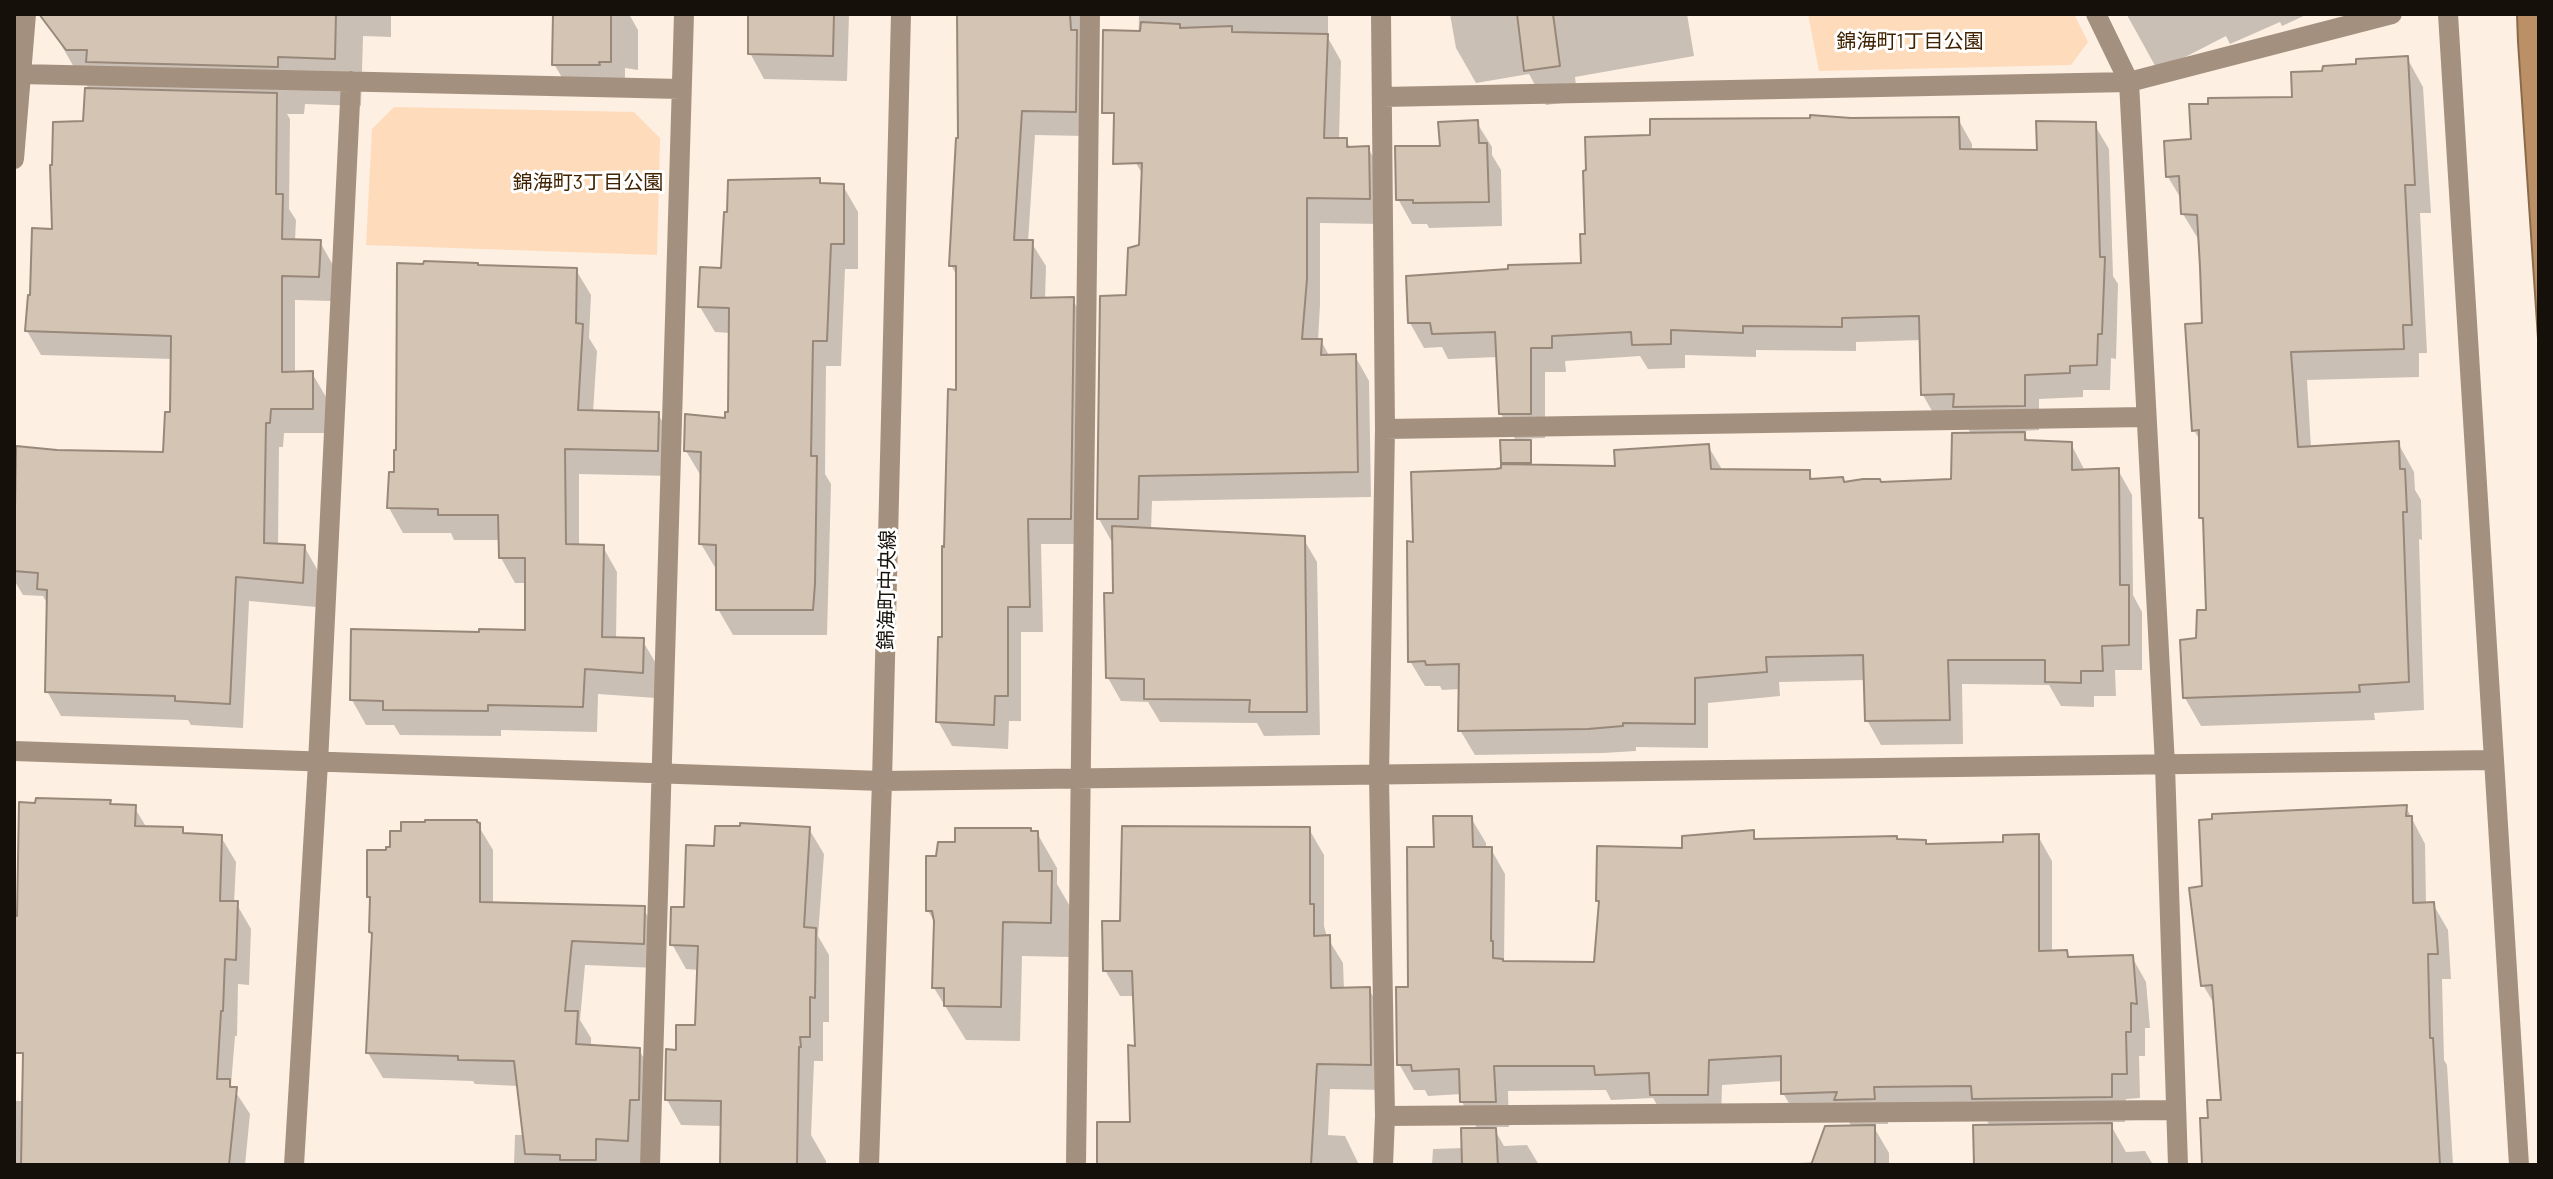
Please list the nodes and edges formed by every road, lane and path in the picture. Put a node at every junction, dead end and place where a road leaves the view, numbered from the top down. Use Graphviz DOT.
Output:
graph roads {
  1 [pos="26,14"];
  2 [pos="684,14"];
  3 [pos="901,14"];
  4 [pos="1090,14"];
  5 [pos="1381,14"];
  6 [pos="2096,14"];
  7 [pos="2392,14"];
  8 [pos="2448,14"];
  9 [pos="20,74"];
  10 [pos="351,81"];
  11 [pos="2129,82"];
  12 [pos="681,89"];
  13 [pos="1382,97"];
  14 [pos="14,159"];
  15 [pos="2145,417"];
  16 [pos="1385,429"];
  17 [pos="14,751"];
  18 [pos="2494,760"];
  19 [pos="318,763"];
  20 [pos="2165,765"];
  21 [pos="663,773"];
  22 [pos="1379,776"];
  23 [pos="1080,778"];
  24 [pos="882,781"];
  25 [pos="2176,1110"];
  26 [pos="1385,1116"];
  27 [pos="294,1165"];
  28 [pos="650,1165"];
  29 [pos="869,1165"];
  30 [pos="1076,1165"];
  31 [pos="1383,1165"];
  32 [pos="2178,1165"];
  33 [pos="2519,1165"];
  1 -- 9 [label="street"];
  2 -- 12 [label="street"];
  3 -- 24 [label="street, 錦海町中央線"];
  4 -- 23 [label="street"];
  5 -- 13 [label="street"];
  6 -- 11 [label="street"];
  7 -- 11 [label="street"];
  8 -- 18 [label="street"];
  9 -- 10 [label="street"];
  9 -- 14 [label="street"];
  10 -- 12 [label="street"];
  10 -- 19 [label="street"];
  11 -- 13 [label="street"];
  11 -- 15 [label="street"];
  12 -- 21 [label="street"];
  13 -- 16 [label="street"];
  15 -- 16 [label="street"];
  15 -- 20 [label="street"];
  16 -- 22 [label="street"];
  17 -- 19 [label="street"];
  18 -- 20 [label="street"];
  18 -- 33 [label="street"];
  19 -- 21 [label="street"];
  19 -- 27 [label="street"];
  20 -- 22 [label="street"];
  20 -- 25 [label="street"];
  21 -- 24 [label="street"];
  21 -- 28 [label="street"];
  22 -- 23 [label="street"];
  22 -- 26 [label="street"];
  23 -- 24 [label="street"];
  23 -- 30 [label="street"];
  24 -- 29 [label="street, 錦海町中央線"];
  25 -- 26 [label="street"];
  25 -- 32 [label="street"];
  26 -- 31 [label="street"];
}
